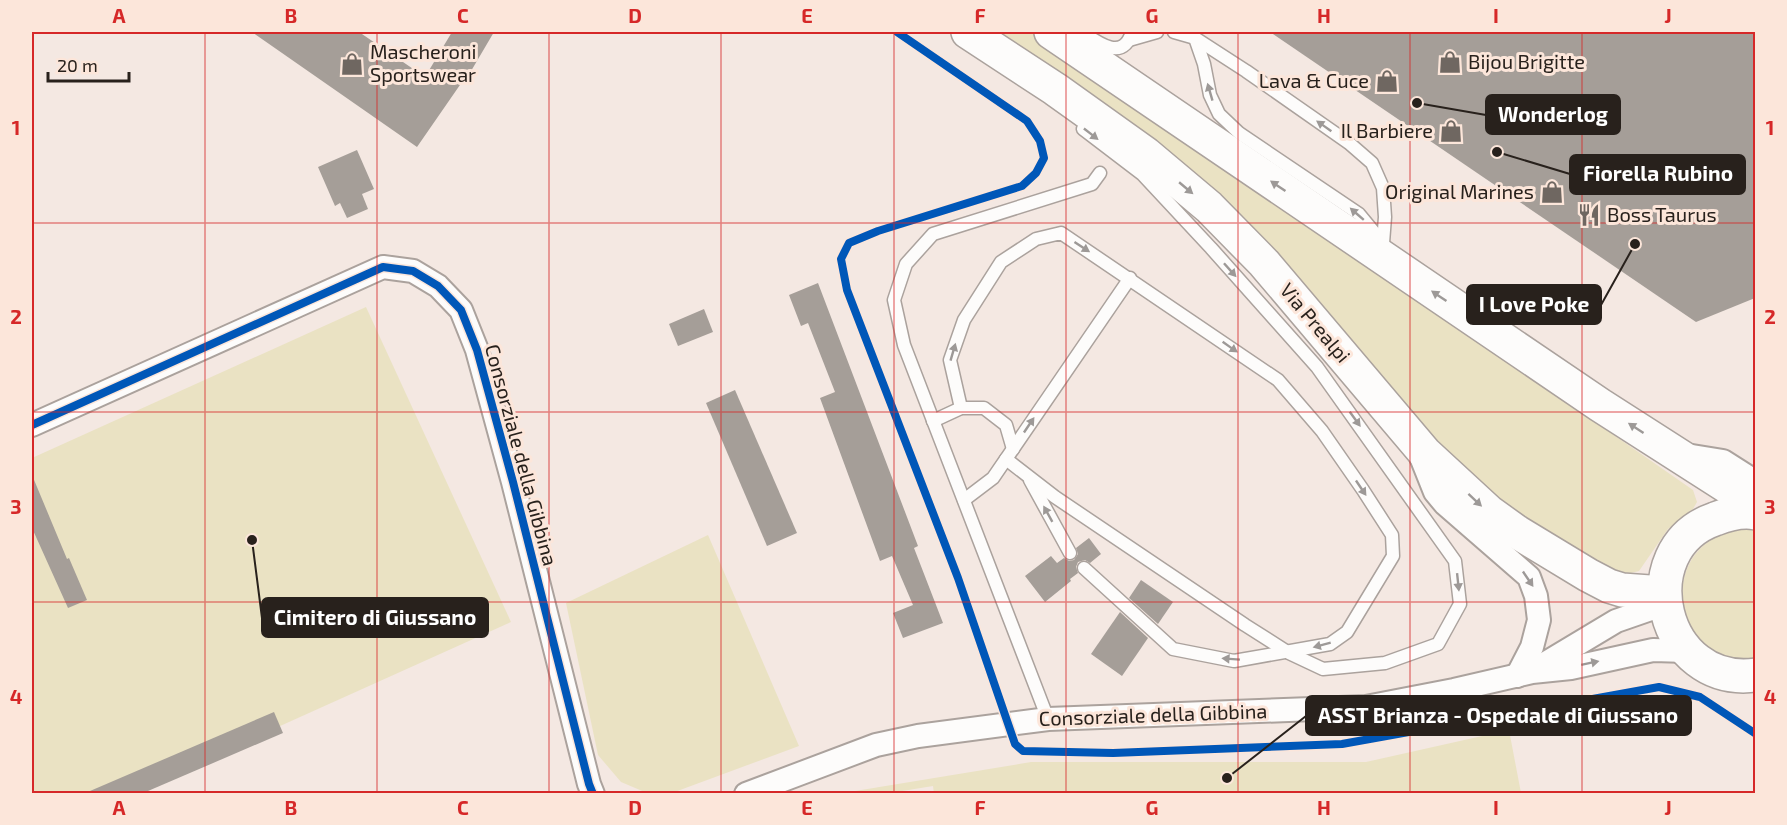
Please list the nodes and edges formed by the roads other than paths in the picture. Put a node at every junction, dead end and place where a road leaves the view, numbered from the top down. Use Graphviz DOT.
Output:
graph roads {
  1 [pos="1051,32"];
  2 [pos="1082,32"];
  3 [pos="1157,32"];
  4 [pos="1174,32"];
  5 [pos="1191,35"];
  6 [pos="1130,36"];
  7 [pos="973,40"];
  8 [pos="1069,118"];
  9 [pos="1100,173"];
  10 [pos="1383,243"];
  11 [pos="1408,274"];
  12 [pos="1130,278"];
  13 [pos="961,408"];
  14 [pos="933,421"];
  15 [pos="32,425"];
  16 [pos="1414,440"];
  17 [pos="1009,454"];
  18 [pos="1677,454"];
  19 [pos="1027,475"];
  20 [pos="1755,482"];
  21 [pos="964,500"];
  22 [pos="1755,506"];
  23 [pos="1755,513"];
  24 [pos="1070,553"];
  25 [pos="1084,568"];
  26 [pos="1665,598"];
  27 [pos="1687,651"];
  28 [pos="1289,652"];
  29 [pos="1524,674"];
  30 [pos="1746,679"];
  31 [pos="1048,719"];
  32 [pos="593,794"];
  33 [pos="746,794"];
  11 -- 1 [label="main road, one-way"];
  2 -- 6 [label="lane"];
  3 -- 6 [label="lane"];
  4 -- 5 [label="lane"];
  10 -- 5 [label="lane, one-way"];
  10 -- 5 [label="lane, one-way"];
  7 -- 16 [label="main road, Via Prealpi, one-way"];
  8 -- 28 [label="lane, one-way"];
  9 -- 14 [label="lane"];
  10 -- 11 [label="lane"];
  18 -- 11 [label="main road, one-way"];
  13 -- 12 [label="lane, one-way"];
  17 -- 12 [label="lane, one-way"];
  12 -- 28 [label="lane, one-way"];
  13 -- 14 [label="lane"];
  13 -- 17 [label="lane"];
  14 -- 21 [label="lane"];
  15 -- 32 [label="street, Consorziale della Gibbina"];
  16 -- 26 [label="main road, Via Prealpi, one-way"];
  16 -- 29 [label="street, one-way"];
  17 -- 19 [label="lane"];
  17 -- 21 [label="lane"];
  18 -- 20 [label="street"];
  18 -- 22 [label="main road"];
  24 -- 19 [label="lane, one-way"];
  19 -- 28 [label="lane"];
  21 -- 31 [label="lane"];
  23 -- 26 [label="main road"];
  28 -- 25 [label="lane, one-way"];
  26 -- 27 [label="main road"];
  26 -- 29 [label="street"];
  29 -- 27 [label="street, one-way"];
  27 -- 30 [label="main road"];
  29 -- 31 [label="street, Consorziale della Gibbina"];
  31 -- 33 [label="street, Consorziale della Gibbina"];
}
